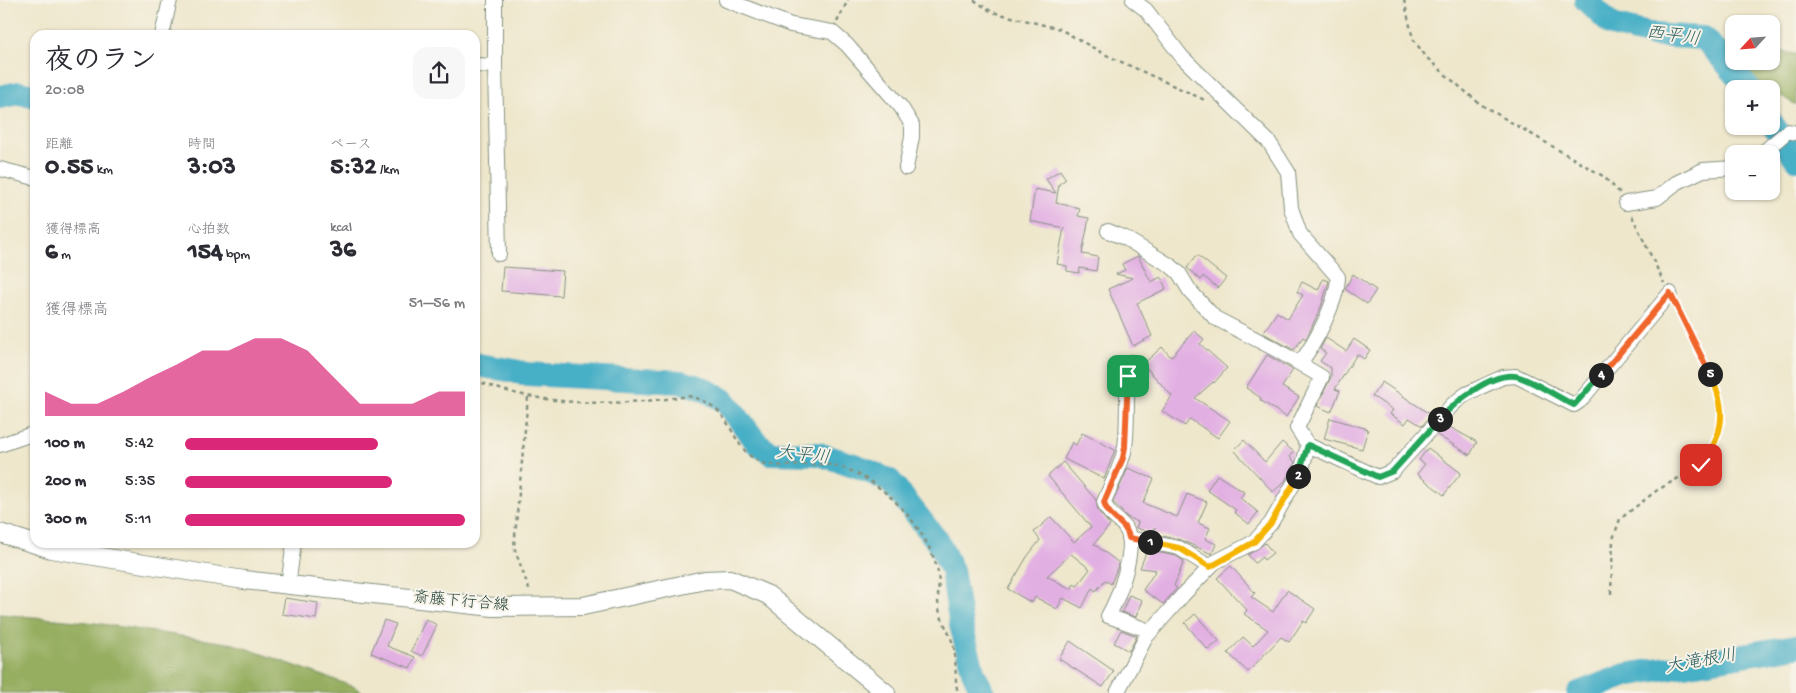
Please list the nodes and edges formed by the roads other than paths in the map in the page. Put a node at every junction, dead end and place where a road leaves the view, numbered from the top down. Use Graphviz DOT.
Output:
graph roads {
  1 [pos="170,0"];
  2 [pos="494,0"];
  3 [pos="726,0"];
  4 [pos="1133,0"];
  5 [pos="163,30"];
  6 [pos="480,65"];
  7 [pos="495,66"];
  8 [pos="1796,133"];
  9 [pos="1772,145"];
  10 [pos="906,168"];
  11 [pos="0,169"];
  12 [pos="1725,169"];
  13 [pos="30,177"];
  14 [pos="1626,203"];
  15 [pos="1108,231"];
  16 [pos="500,254"];
  17 [pos="1670,293"];
  18 [pos="1131,362"];
  19 [pos="1300,363"];
  20 [pos="30,435"];
  21 [pos="0,445"];
  22 [pos="1308,445"];
  23 [pos="0,533"];
  24 [pos="1129,538"];
  25 [pos="30,543"];
  26 [pos="47,548"];
  27 [pos="293,548"];
  28 [pos="1210,567"];
  29 [pos="288,586"];
  30 [pos="1150,632"];
  31 [pos="886,693"];
  32 [pos="1117,693"];
  1 -- 5 [label="street"];
  2 -- 7 [label="street"];
  3 -- 10 [label="street"];
  4 -- 19 [label="street"];
  6 -- 7 [label="street"];
  7 -- 16 [label="street"];
  8 -- 9 [label="street"];
  11 -- 13 [label="street"];
  12 -- 14 [label="street"];
  15 -- 19 [label="street"];
  17 -- 22 [label="street"];
  18 -- 24 [label="street"];
  19 -- 22 [label="street"];
  20 -- 21 [label="street"];
  22 -- 28 [label="street"];
  23 -- 25 [label="main road, 斎藤下行合線"];
  24 -- 28 [label="street"];
  24 -- 30 [label="street"];
  26 -- 29 [label="main road, 斎藤下行合線"];
  27 -- 29 [label="street"];
  28 -- 30 [label="street"];
  29 -- 31 [label="main road, 斎藤下行合線"];
  30 -- 32 [label="street"];
}
